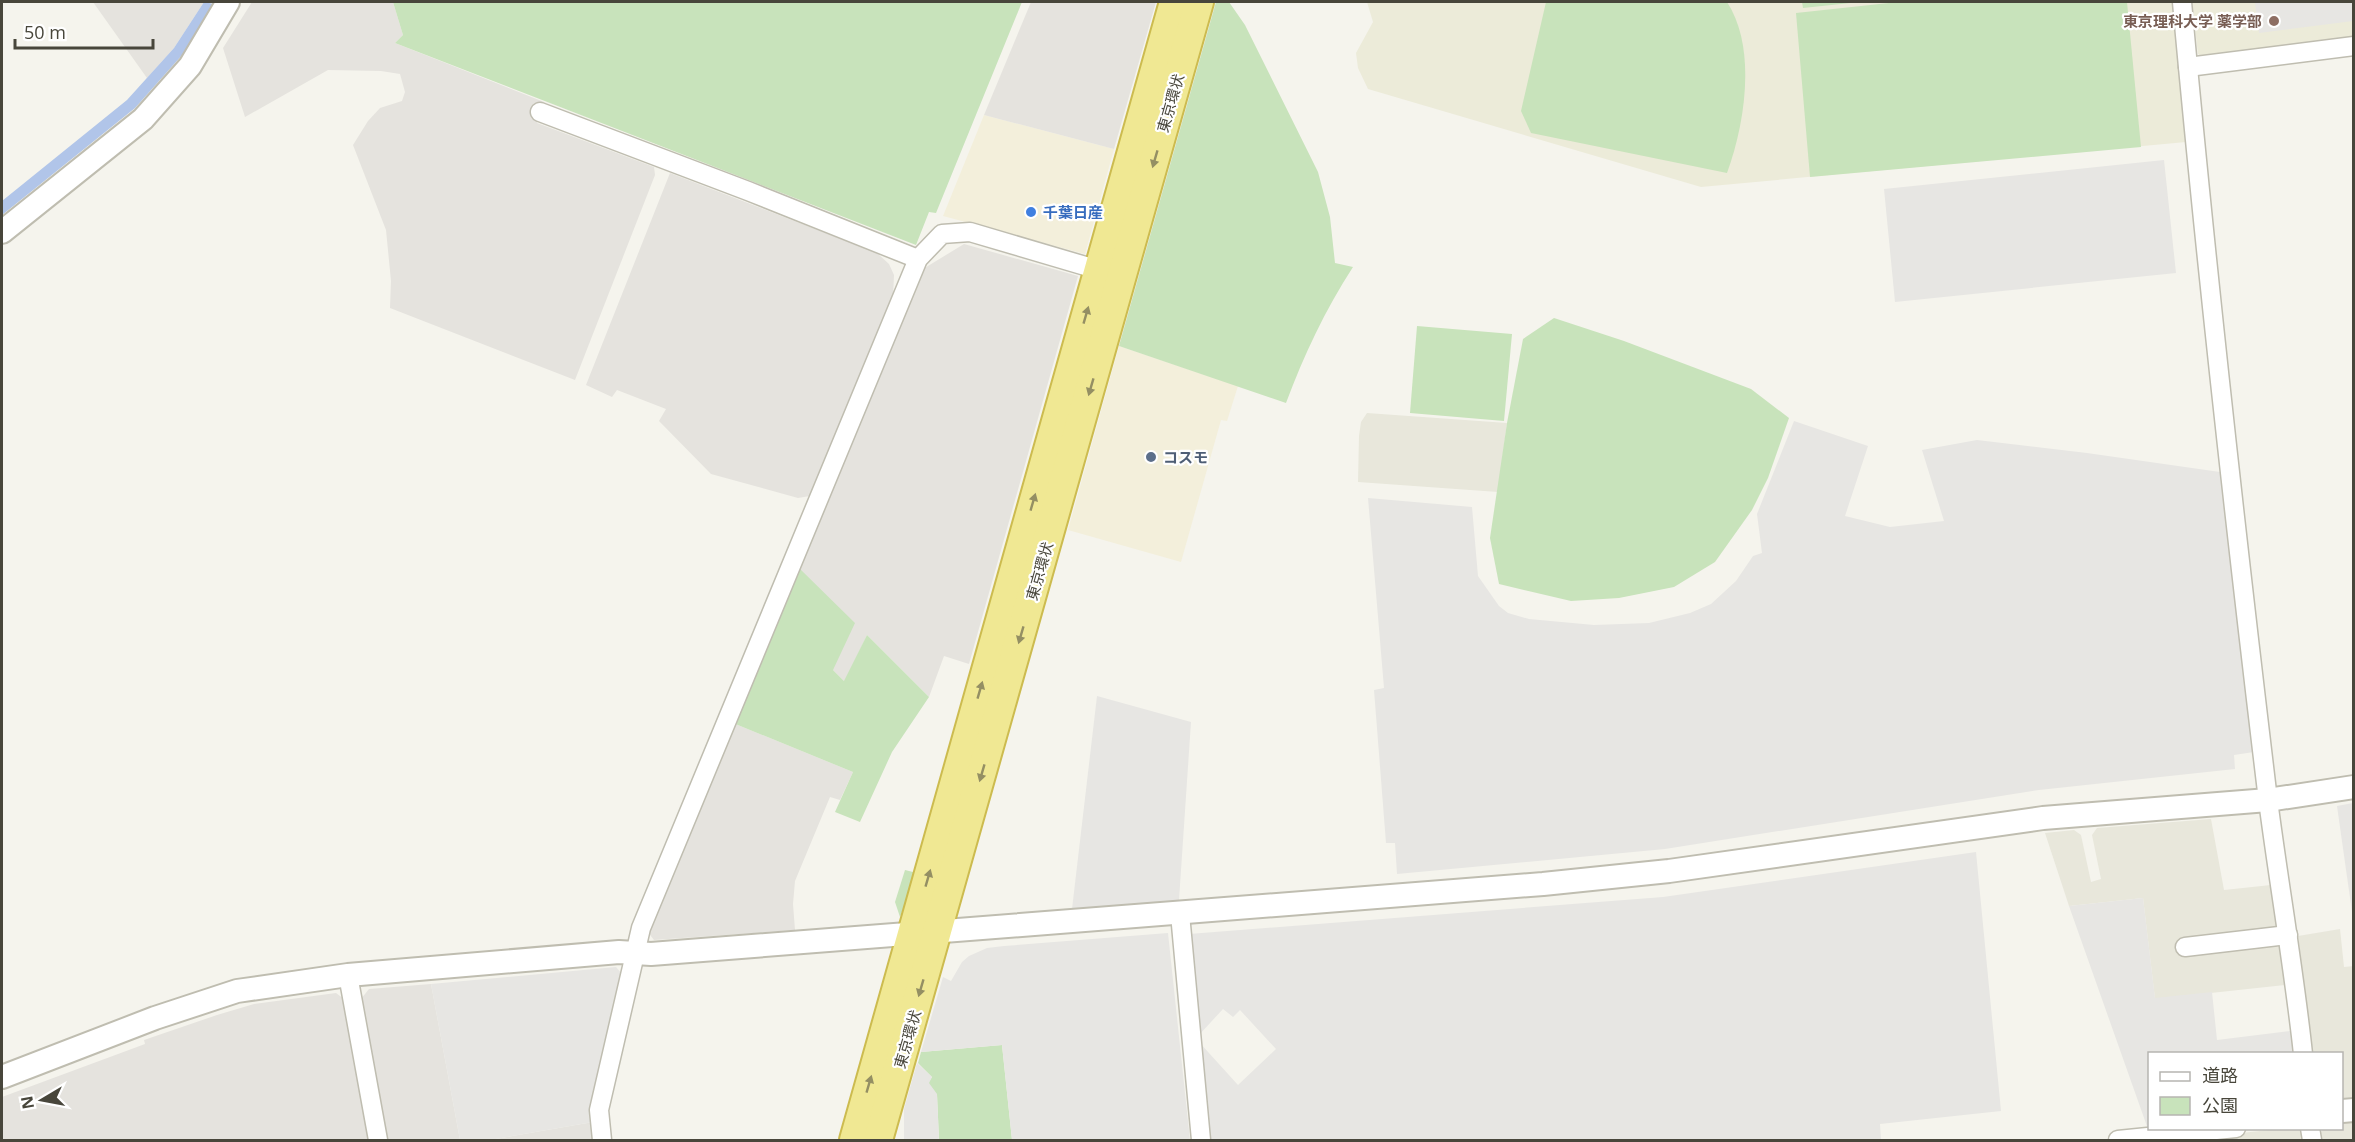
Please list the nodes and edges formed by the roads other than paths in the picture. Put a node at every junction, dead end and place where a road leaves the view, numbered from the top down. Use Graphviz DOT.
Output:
graph roads {
  1 [pos="228,2"];
  2 [pos="1174,2"];
  3 [pos="1199,2"];
  4 [pos="2182,2"];
  5 [pos="2354,46"];
  6 [pos="2188,68"];
  7 [pos="540,112"];
  8 [pos="2,232"];
  9 [pos="918,259"];
  10 [pos="1099,270"];
  11 [pos="2354,787"];
  12 [pos="2268,800"];
  13 [pos="1180,914"];
  14 [pos="924,933"];
  15 [pos="2288,935"];
  16 [pos="2185,947"];
  17 [pos="634,953"];
  18 [pos="348,975"];
  19 [pos="2303,1052"];
  20 [pos="2,1077"];
  21 [pos="2216,1130"];
  22 [pos="378,1140"];
  23 [pos="602,1140"];
  24 [pos="854,1140"];
  25 [pos="878,1140"];
  26 [pos="1201,1140"];
  27 [pos="2118,1140"];
  1 -- 8 [label="street"];
  2 -- 10 [label="highway, 東京環状"];
  3 -- 14 [label="highway, 東京環状, one-way"];
  4 -- 6 [label="street"];
  5 -- 6 [label="street"];
  6 -- 12 [label="street"];
  7 -- 9 [label="street"];
  9 -- 10 [label="street"];
  9 -- 17 [label="street"];
  14 -- 10 [label="highway, 東京環状, one-way"];
  11 -- 12 [label="street"];
  12 -- 13 [label="street"];
  12 -- 15 [label="street"];
  13 -- 14 [label="street"];
  13 -- 26 [label="street"];
  14 -- 17 [label="street"];
  24 -- 14 [label="highway, 東京環状, one-way"];
  14 -- 25 [label="highway, 東京環状, one-way"];
  15 -- 16 [label="street"];
  15 -- 19 [label="street"];
  17 -- 18 [label="street"];
  17 -- 23 [label="street"];
  18 -- 20 [label="street"];
  18 -- 22 [label="street"];
  21 -- 27 [label="street"];
}
